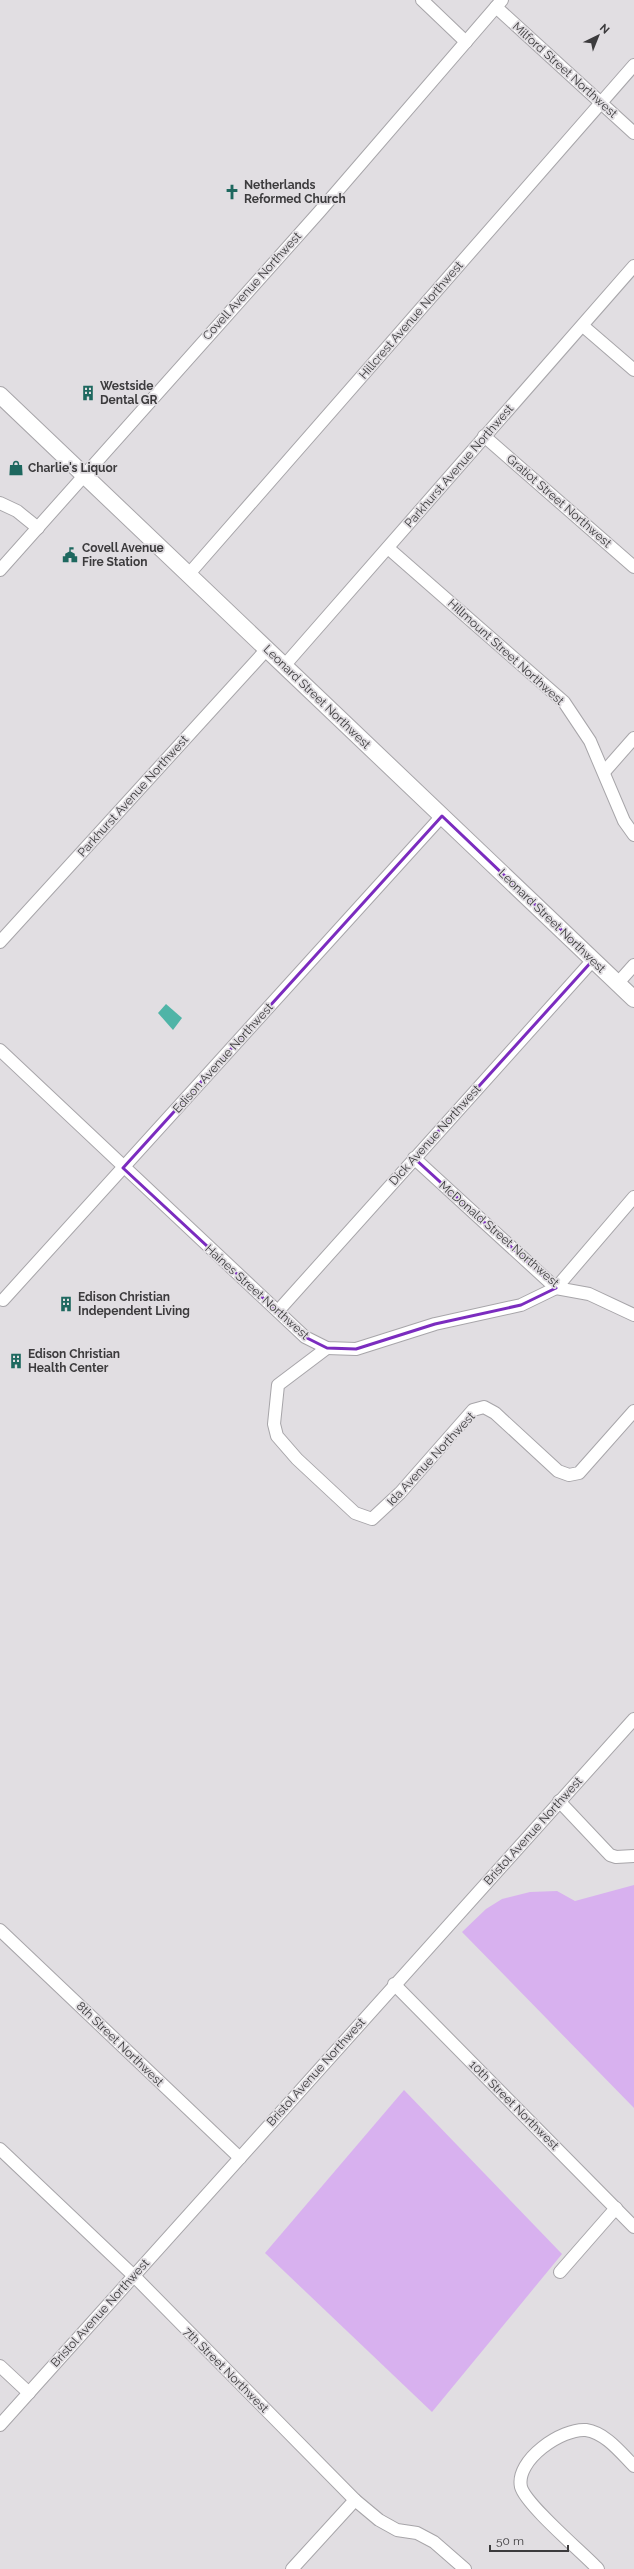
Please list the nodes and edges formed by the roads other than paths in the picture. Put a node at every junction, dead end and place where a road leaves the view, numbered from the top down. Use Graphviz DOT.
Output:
graph roads {
  1 [pos="422,0"];
  2 [pos="499,3"];
  3 [pos="466,42"];
  4 [pos="634,66"];
  5 [pos="602,102"];
  6 [pos="634,133"];
  7 [pos="634,266"];
  8 [pos="583,326"];
  9 [pos="634,370"];
  10 [pos="0,395"];
  11 [pos="484,436"];
  12 [pos="83,476"];
  13 [pos="0,503"];
  14 [pos="38,528"];
  15 [pos="388,548"];
  16 [pos="634,567"];
  17 [pos="0,570"];
  18 [pos="188,575"];
  19 [pos="266,649"];
  20 [pos="284,666"];
  21 [pos="634,738"];
  22 [pos="604,772"];
  23 [pos="442,816"];
  24 [pos="634,835"];
  25 [pos="0,942"];
  26 [pos="593,960"];
  27 [pos="634,965"];
  28 [pos="617,984"];
  29 [pos="634,999"];
  30 [pos="0,1050"];
  31 [pos="414,1158"];
  32 [pos="123,1168"];
  33 [pos="634,1197"];
  34 [pos="556,1288"];
  35 [pos="3,1300"];
  36 [pos="278,1311"];
  37 [pos="634,1315"];
  38 [pos="327,1348"];
  39 [pos="634,1411"];
  40 [pos="634,1719"];
  41 [pos="559,1801"];
  42 [pos="634,1856"];
  43 [pos="0,1930"];
  44 [pos="394,1984"];
  45 [pos="0,2149"];
  46 [pos="240,2158"];
  47 [pos="616,2208"];
  48 [pos="634,2227"];
  49 [pos="560,2272"];
  50 [pos="134,2276"];
  51 [pos="0,2366"];
  52 [pos="28,2393"];
  53 [pos="0,2425"];
  54 [pos="634,2466"];
  55 [pos="354,2500"];
  56 [pos="292,2569"];
  57 [pos="465,2569"];
  58 [pos="598,2569"];
  1 -- 3 [label="street"];
  2 -- 3 [label="street, Covell Avenue Northwest"];
  2 -- 5 [label="street, Milford Street Northwest"];
  3 -- 12 [label="street, Covell Avenue Northwest"];
  4 -- 5 [label="street, Hillcrest Avenue Northwest"];
  5 -- 6 [label="street, Milford Street Northwest"];
  5 -- 18 [label="street, Hillcrest Avenue Northwest"];
  7 -- 8 [label="street, Parkhurst Avenue Northwest"];
  8 -- 9 [label="street"];
  8 -- 11 [label="street, Parkhurst Avenue Northwest"];
  10 -- 12 [label="main road, Leonard Street Northwest"];
  11 -- 15 [label="street, Parkhurst Avenue Northwest"];
  11 -- 16 [label="street, Gratiot Street Northwest"];
  12 -- 14 [label="street, Covell Avenue Northwest"];
  12 -- 18 [label="main road, Leonard Street Northwest"];
  13 -- 14 [label="street"];
  14 -- 17 [label="street, Covell Avenue Northwest"];
  15 -- 20 [label="street, Parkhurst Avenue Northwest"];
  15 -- 22 [label="street, Hillmount Street Northwest"];
  18 -- 19 [label="main road, Leonard Street Northwest"];
  19 -- 20 [label="main road, Leonard Street Northwest"];
  19 -- 25 [label="street, Parkhurst Avenue Northwest"];
  20 -- 23 [label="main road, Leonard Street Northwest"];
  21 -- 22 [label="street"];
  22 -- 24 [label="street, Hillmount Street Northwest"];
  23 -- 26 [label="main road, Leonard Street Northwest"];
  23 -- 32 [label="street, Edison Avenue Northwest"];
  26 -- 28 [label="main road, Leonard Street Northwest"];
  26 -- 31 [label="street, Dick Avenue Northwest"];
  27 -- 28 [label="street"];
  28 -- 29 [label="main road, Leonard Street Northwest"];
  30 -- 32 [label="street, Haines Street Northwest"];
  31 -- 34 [label="street, McDonald Street Northwest"];
  31 -- 36 [label="street, Dick Avenue Northwest"];
  32 -- 35 [label="street, Edison Avenue Northwest"];
  32 -- 36 [label="street, Haines Street Northwest"];
  33 -- 34 [label="street, Haines Street Northwest"];
  34 -- 37 [label="street, McDonald Street Northwest"];
  34 -- 38 [label="street, Haines Street Northwest"];
  36 -- 38 [label="street, Haines Street Northwest"];
  38 -- 39 [label="street, Ida Avenue Northwest"];
  40 -- 41 [label="street, Bristol Avenue Northwest"];
  41 -- 42 [label="street"];
  41 -- 44 [label="street, Bristol Avenue Northwest"];
  43 -- 46 [label="street, 8th Street Northwest"];
  44 -- 46 [label="street, Bristol Avenue Northwest"];
  44 -- 47 [label="street, 10th Street Northwest"];
  45 -- 50 [label="street, 7th Street Northwest"];
  46 -- 50 [label="street, Bristol Avenue Northwest"];
  47 -- 48 [label="street, 10th Street Northwest"];
  47 -- 49 [label="street"];
  50 -- 52 [label="street, Bristol Avenue Northwest"];
  50 -- 55 [label="street, 7th Street Northwest"];
  51 -- 52 [label="street"];
  52 -- 53 [label="street, Bristol Avenue Northwest"];
  54 -- 58 [label="street"];
  55 -- 56 [label="street"];
  55 -- 57 [label="street, 7th Street Northwest"];
}
